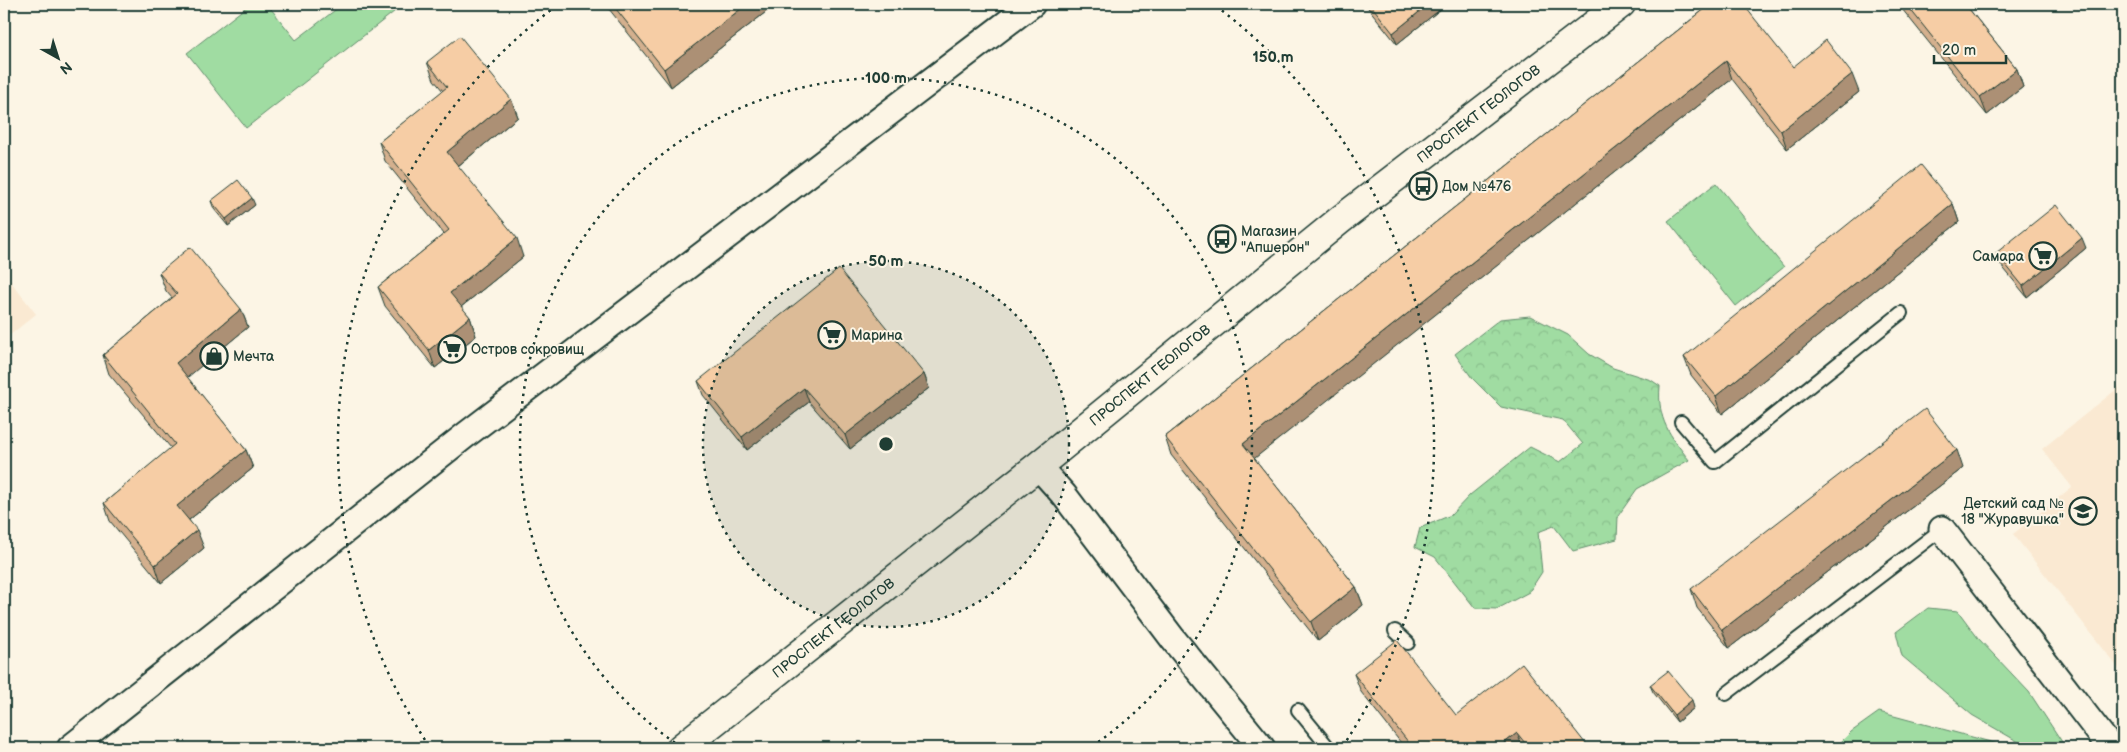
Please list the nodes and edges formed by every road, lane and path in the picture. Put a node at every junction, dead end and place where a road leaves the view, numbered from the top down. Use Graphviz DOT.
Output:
graph roads {
  1 [pos="1032,4"];
  2 [pos="1620,4"];
  3 [pos="1901,313"];
  4 [pos="1681,422"];
  5 [pos="1038,466"];
  6 [pos="1942,529"];
  7 [pos="1395,631"];
  8 [pos="1408,643"];
  9 [pos="1726,694"];
  10 [pos="1298,710"];
  11 [pos="70,748"];
  12 [pos="681,748"];
  13 [pos="1262,748"];
  14 [pos="1329,748"];
  15 [pos="2110,748"];
  1 -- 11 [label="street"];
  2 -- 5 [label="street, ПРОСПЕКТ ГЕОЛОГОВ"];
  3 -- 4 [label="lane"];
  5 -- 12 [label="street, ПРОСПЕКТ ГЕОЛОГОВ"];
  5 -- 13 [label="street"];
  6 -- 9 [label="lane"];
  6 -- 15 [label="street"];
  7 -- 8 [label="lane"];
  10 -- 14 [label="lane"];
}
